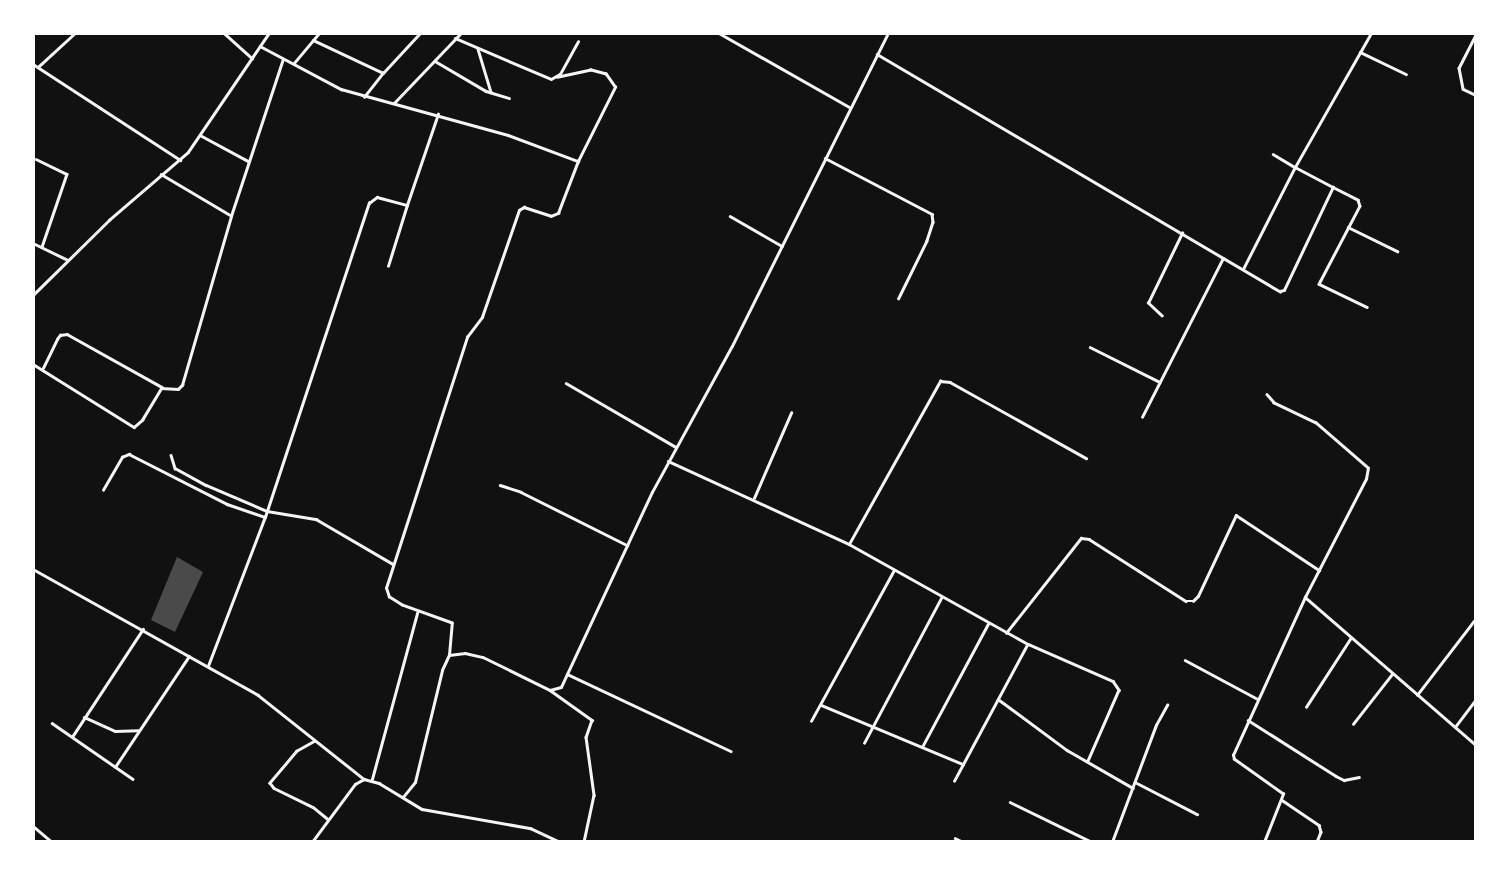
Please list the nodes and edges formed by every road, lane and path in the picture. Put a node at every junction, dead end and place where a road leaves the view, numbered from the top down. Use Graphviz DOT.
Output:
graph roads {
  1 [pos="75,33"];
  2 [pos="224,33"];
  3 [pos="269,33"];
  4 [pos="319,33"];
  5 [pos="420,33"];
  6 [pos="461,33"];
  7 [pos="719,33"];
  8 [pos="888,33"];
  9 [pos="1371,33"];
  10 [pos="1476,35"];
  11 [pos="455,38"];
  12 [pos="313,40"];
  13 [pos="578,42"];
  14 [pos="261,46"];
  15 [pos="478,49"];
  16 [pos="1360,52"];
  17 [pos="877,54"];
  18 [pos="252,58"];
  19 [pos="283,58"];
  20 [pos="435,61"];
  21 [pos="33,64"];
  22 [pos="294,64"];
  23 [pos="38,67"];
  24 [pos="383,74"];
  25 [pos="1406,74"];
  26 [pos="558,77"];
  27 [pos="491,92"];
  28 [pos="1476,96"];
  29 [pos="364,97"];
  30 [pos="509,98"];
  31 [pos="394,103"];
  32 [pos="849,107"];
  33 [pos="438,114"];
  34 [pos="200,135"];
  35 [pos="1273,154"];
  36 [pos="36,159"];
  37 [pos="825,159"];
  38 [pos="578,160"];
  39 [pos="180,161"];
  40 [pos="248,161"];
  41 [pos="1295,167"];
  42 [pos="161,174"];
  43 [pos="1332,187"];
  44 [pos="407,205"];
  45 [pos="231,216"];
  46 [pos="730,216"];
  47 [pos="1348,228"];
  48 [pos="1182,233"];
  49 [pos="33,243"];
  50 [pos="782,246"];
  51 [pos="42,247"];
  52 [pos="1397,251"];
  53 [pos="1223,258"];
  54 [pos="66,260"];
  55 [pos="388,266"];
  56 [pos="1243,269"];
  57 [pos="33,295"];
  58 [pos="899,298"];
  59 [pos="1367,307"];
  60 [pos="1162,316"];
  61 [pos="1090,347"];
  62 [pos="33,364"];
  63 [pos="42,369"];
  64 [pos="1160,382"];
  65 [pos="566,383"];
  66 [pos="162,387"];
  67 [pos="1267,395"];
  68 [pos="791,413"];
  69 [pos="1142,417"];
  70 [pos="676,447"];
  71 [pos="171,455"];
  72 [pos="1086,458"];
  73 [pos="668,461"];
  74 [pos="500,485"];
  75 [pos="103,490"];
  76 [pos="754,498"];
  77 [pos="267,511"];
  78 [pos="265,517"];
  79 [pos="849,544"];
  80 [pos="627,545"];
  81 [pos="393,564"];
  82 [pos="33,569"];
  83 [pos="1319,569"];
  84 [pos="894,570"];
  85 [pos="941,597"];
  86 [pos="1305,597"];
  87 [pos="417,613"];
  88 [pos="1476,618"];
  89 [pos="989,623"];
  90 [pos="143,629"];
  91 [pos="1006,633"];
  92 [pos="1350,638"];
  93 [pos="1028,644"];
  94 [pos="189,655"];
  95 [pos="449,655"];
  96 [pos="1185,660"];
  97 [pos="208,666"];
  98 [pos="1392,673"];
  99 [pos="567,674"];
  100 [pos="550,690"];
  101 [pos="1416,695"];
  102 [pos="998,699"];
  103 [pos="1257,699"];
  104 [pos="1476,699"];
  105 [pos="821,705"];
  106 [pos="1167,705"];
  107 [pos="1306,706"];
  108 [pos="85,717"];
  109 [pos="1248,720"];
  110 [pos="811,721"];
  111 [pos="52,723"];
  112 [pos="1353,724"];
  113 [pos="1455,727"];
  114 [pos="871,728"];
  115 [pos="140,730"];
  116 [pos="72,737"];
  117 [pos="316,740"];
  118 [pos="864,743"];
  119 [pos="1476,745"];
  120 [pos="922,747"];
  121 [pos="731,751"];
  122 [pos="1088,761"];
  123 [pos="964,764"];
  124 [pos="115,767"];
  125 [pos="1359,777"];
  126 [pos="133,779"];
  127 [pos="364,779"];
  128 [pos="372,780"];
  129 [pos="954,781"];
  130 [pos="1135,782"];
  131 [pos="1133,788"];
  132 [pos="403,797"];
  133 [pos="1282,800"];
  134 [pos="1010,802"];
  135 [pos="1197,814"];
  136 [pos="328,819"];
  137 [pos="33,827"];
  138 [pos="955,838"];
  139 [pos="1113,840"];
  140 [pos="52,842"];
  141 [pos="312,842"];
  142 [pos="560,842"];
  143 [pos="584,842"];
  144 [pos="963,842"];
  145 [pos="1092,842"];
  146 [pos="1120,842"];
  147 [pos="1264,842"];
  148 [pos="1317,842"];
  1 -- 23 [label="street"];
  2 -- 18 [label="street"];
  3 -- 14 [label="street"];
  4 -- 12 [label="street"];
  5 -- 24 [label="street"];
  6 -- 11 [label="street"];
  7 -- 32 [label="street"];
  8 -- 17 [label="street"];
  9 -- 16 [label="street"];
  10 -- 28 [label="street"];
  11 -- 15 [label="street"];
  11 -- 20 [label="street"];
  12 -- 22 [label="street"];
  12 -- 24 [label="street"];
  13 -- 26 [label="street"];
  14 -- 18 [label="street"];
  14 -- 19 [label="street"];
  15 -- 26 [label="street"];
  15 -- 27 [label="street"];
  16 -- 25 [label="street"];
  16 -- 41 [label="street"];
  17 -- 32 [label="street"];
  17 -- 48 [label="street"];
  18 -- 34 [label="street"];
  19 -- 22 [label="street"];
  19 -- 40 [label="street"];
  20 -- 27 [label="street"];
  20 -- 31 [label="street"];
  21 -- 23 [label="street"];
  22 -- 29 [label="street"];
  23 -- 39 [label="street"];
  24 -- 29 [label="street"];
  26 -- 38 [label="street"];
  27 -- 30 [label="street"];
  29 -- 31 [label="street"];
  31 -- 33 [label="street"];
  32 -- 37 [label="street"];
  33 -- 38 [label="street"];
  33 -- 44 [label="street"];
  34 -- 39 [label="street"];
  34 -- 40 [label="street"];
  35 -- 41 [label="street"];
  36 -- 51 [label="street"];
  37 -- 50 [label="street"];
  37 -- 58 [label="street"];
  38 -- 81 [label="street"];
  39 -- 42 [label="street"];
  40 -- 45 [label="street"];
  41 -- 43 [label="street"];
  41 -- 56 [label="street"];
  42 -- 45 [label="street"];
  42 -- 54 [label="street"];
  43 -- 47 [label="street"];
  43 -- 56 [label="street"];
  44 -- 55 [label="street"];
  44 -- 77 [label="street"];
  45 -- 66 [label="street"];
  46 -- 50 [label="street"];
  47 -- 52 [label="street"];
  47 -- 59 [label="street"];
  48 -- 53 [label="street"];
  48 -- 60 [label="street"];
  49 -- 51 [label="street"];
  50 -- 70 [label="street"];
  51 -- 54 [label="street"];
  53 -- 56 [label="street"];
  53 -- 64 [label="street"];
  54 -- 57 [label="street"];
  61 -- 64 [label="street"];
  62 -- 63 [label="street"];
  63 -- 66 [label="street"];
  63 -- 66 [label="street"];
  64 -- 69 [label="street"];
  65 -- 70 [label="street"];
  67 -- 83 [label="street"];
  68 -- 76 [label="street"];
  70 -- 73 [label="street"];
  71 -- 77 [label="street"];
  72 -- 79 [label="street"];
  73 -- 76 [label="street"];
  73 -- 80 [label="street"];
  74 -- 80 [label="street"];
  75 -- 78 [label="street"];
  76 -- 79 [label="street"];
  77 -- 78 [label="street"];
  77 -- 81 [label="street"];
  78 -- 97 [label="street"];
  79 -- 84 [label="street"];
  80 -- 99 [label="street"];
  81 -- 87 [label="street"];
  82 -- 90 [label="street"];
  83 -- 86 [label="street"];
  83 -- 91 [label="street"];
  84 -- 85 [label="street"];
  84 -- 105 [label="street"];
  85 -- 89 [label="street"];
  85 -- 114 [label="street"];
  86 -- 92 [label="street"];
  86 -- 103 [label="street"];
  87 -- 95 [label="street"];
  87 -- 128 [label="street"];
  88 -- 101 [label="street"];
  89 -- 91 [label="street"];
  89 -- 120 [label="street"];
  90 -- 94 [label="street"];
  90 -- 108 [label="street"];
  91 -- 93 [label="street"];
  92 -- 98 [label="street"];
  92 -- 107 [label="street"];
  93 -- 102 [label="street"];
  93 -- 122 [label="street"];
  94 -- 97 [label="street"];
  94 -- 115 [label="street"];
  95 -- 100 [label="street"];
  95 -- 132 [label="street"];
  96 -- 103 [label="street"];
  97 -- 117 [label="street"];
  98 -- 101 [label="street"];
  98 -- 112 [label="street"];
  99 -- 100 [label="street"];
  99 -- 121 [label="street"];
  100 -- 143 [label="street"];
  101 -- 113 [label="street"];
  102 -- 122 [label="street"];
  102 -- 123 [label="street"];
  103 -- 109 [label="street"];
  104 -- 113 [label="street"];
  105 -- 110 [label="street"];
  105 -- 114 [label="street"];
  106 -- 130 [label="street"];
  108 -- 115 [label="street"];
  108 -- 116 [label="street"];
  109 -- 125 [label="street"];
  109 -- 133 [label="street"];
  111 -- 116 [label="street"];
  113 -- 119 [label="street"];
  114 -- 118 [label="street"];
  114 -- 120 [label="street"];
  115 -- 124 [label="street"];
  116 -- 124 [label="street"];
  117 -- 127 [label="street"];
  117 -- 136 [label="street"];
  120 -- 123 [label="street"];
  122 -- 131 [label="street"];
  123 -- 129 [label="street"];
  124 -- 126 [label="street"];
  127 -- 128 [label="street"];
  127 -- 136 [label="street"];
  128 -- 132 [label="street"];
  130 -- 131 [label="street"];
  130 -- 135 [label="street"];
  131 -- 139 [label="street"];
  132 -- 142 [label="street"];
  133 -- 147 [label="street"];
  133 -- 148 [label="street"];
  134 -- 145 [label="street"];
  136 -- 141 [label="street"];
  137 -- 140 [label="street"];
  138 -- 144 [label="street"];
  139 -- 146 [label="street"];
}
